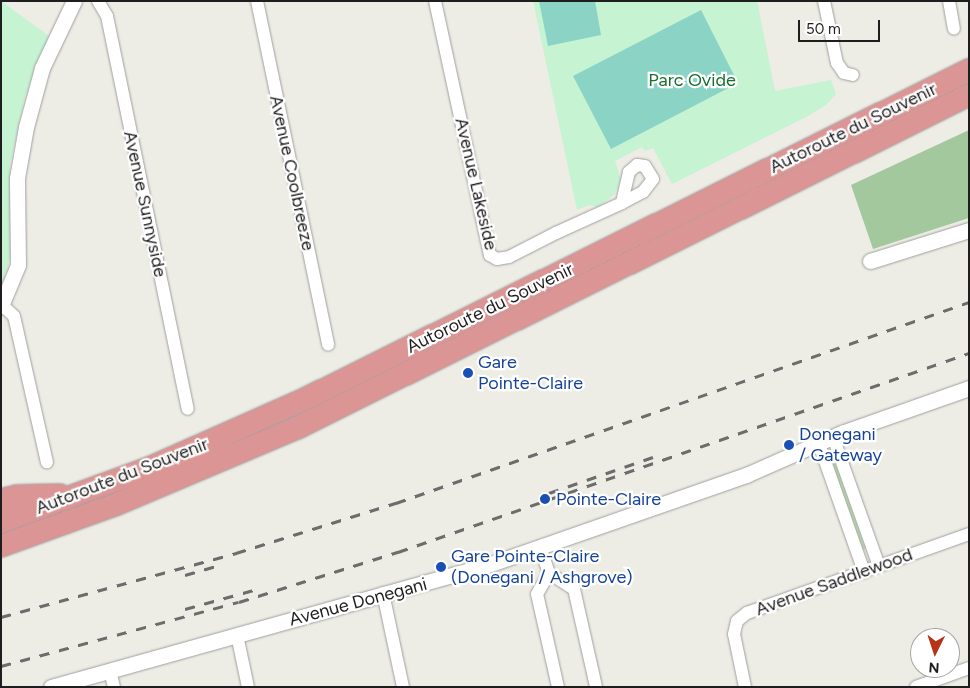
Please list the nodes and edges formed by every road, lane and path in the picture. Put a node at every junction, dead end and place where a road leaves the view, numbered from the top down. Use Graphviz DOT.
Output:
graph roads {
  1 [pos="74,1"];
  2 [pos="98,1"];
  3 [pos="256,1"];
  4 [pos="435,1"];
  5 [pos="824,1"];
  6 [pos="949,1"];
  7 [pos="954,29"];
  8 [pos="969,70"];
  9 [pos="853,75"];
  10 [pos="969,95"];
  11 [pos="622,203"];
  12 [pos="969,230"];
  13 [pos="870,261"];
  14 [pos="2,305"];
  15 [pos="328,345"];
  16 [pos="969,388"];
  17 [pos="188,409"];
  18 [pos="833,437"];
  19 [pos="819,444"];
  20 [pos="47,462"];
  21 [pos="78,495"];
  22 [pos="1,500"];
  23 [pos="1,522"];
  24 [pos="969,534"];
  25 [pos="1,546"];
  26 [pos="540,547"];
  27 [pos="879,566"];
  28 [pos="864,572"];
  29 [pos="549,573"];
  30 [pos="383,593"];
  31 [pos="237,635"];
  32 [pos="969,668"];
  33 [pos="110,671"];
  34 [pos="51,687"];
  35 [pos="114,687"];
  36 [pos="248,687"];
  37 [pos="403,687"];
  38 [pos="558,687"];
  39 [pos="596,687"];
  40 [pos="745,687"];
  41 [pos="916,687"];
  1 -- 14 [label="street"];
  2 -- 17 [label="street, Avenue Sunnyside"];
  3 -- 15 [label="street, Avenue Coolbreeze"];
  4 -- 11 [label="street, Avenue Lakeside"];
  5 -- 9 [label="street"];
  6 -- 7 [label="street"];
  8 -- 21 [label="highway, Autoroute du Souvenir"];
  10 -- 25 [label="highway, Autoroute du Souvenir"];
  12 -- 13 [label="street"];
  14 -- 20 [label="street"];
  16 -- 18 [label="street, Avenue Donegani"];
  18 -- 19 [label="street, Avenue Donegani"];
  18 -- 27 [label="street"];
  19 -- 26 [label="street, Avenue Donegani"];
  19 -- 28 [label="street"];
  21 -- 22 [label="highway"];
  21 -- 23 [label="highway, Autoroute du Souvenir"];
  24 -- 27 [label="street, Avenue Saddlewood"];
  26 -- 29 [label="street"];
  26 -- 30 [label="street, Avenue Donegani"];
  27 -- 28 [label="street, Avenue Saddlewood"];
  28 -- 40 [label="street, Avenue Saddlewood"];
  29 -- 38 [label="street"];
  29 -- 39 [label="street"];
  30 -- 31 [label="street, Avenue Donegani"];
  30 -- 37 [label="street"];
  31 -- 33 [label="street, Avenue Donegani"];
  31 -- 36 [label="street"];
  32 -- 41 [label="street"];
  33 -- 34 [label="street, Avenue Donegani"];
  33 -- 35 [label="street"];
}
